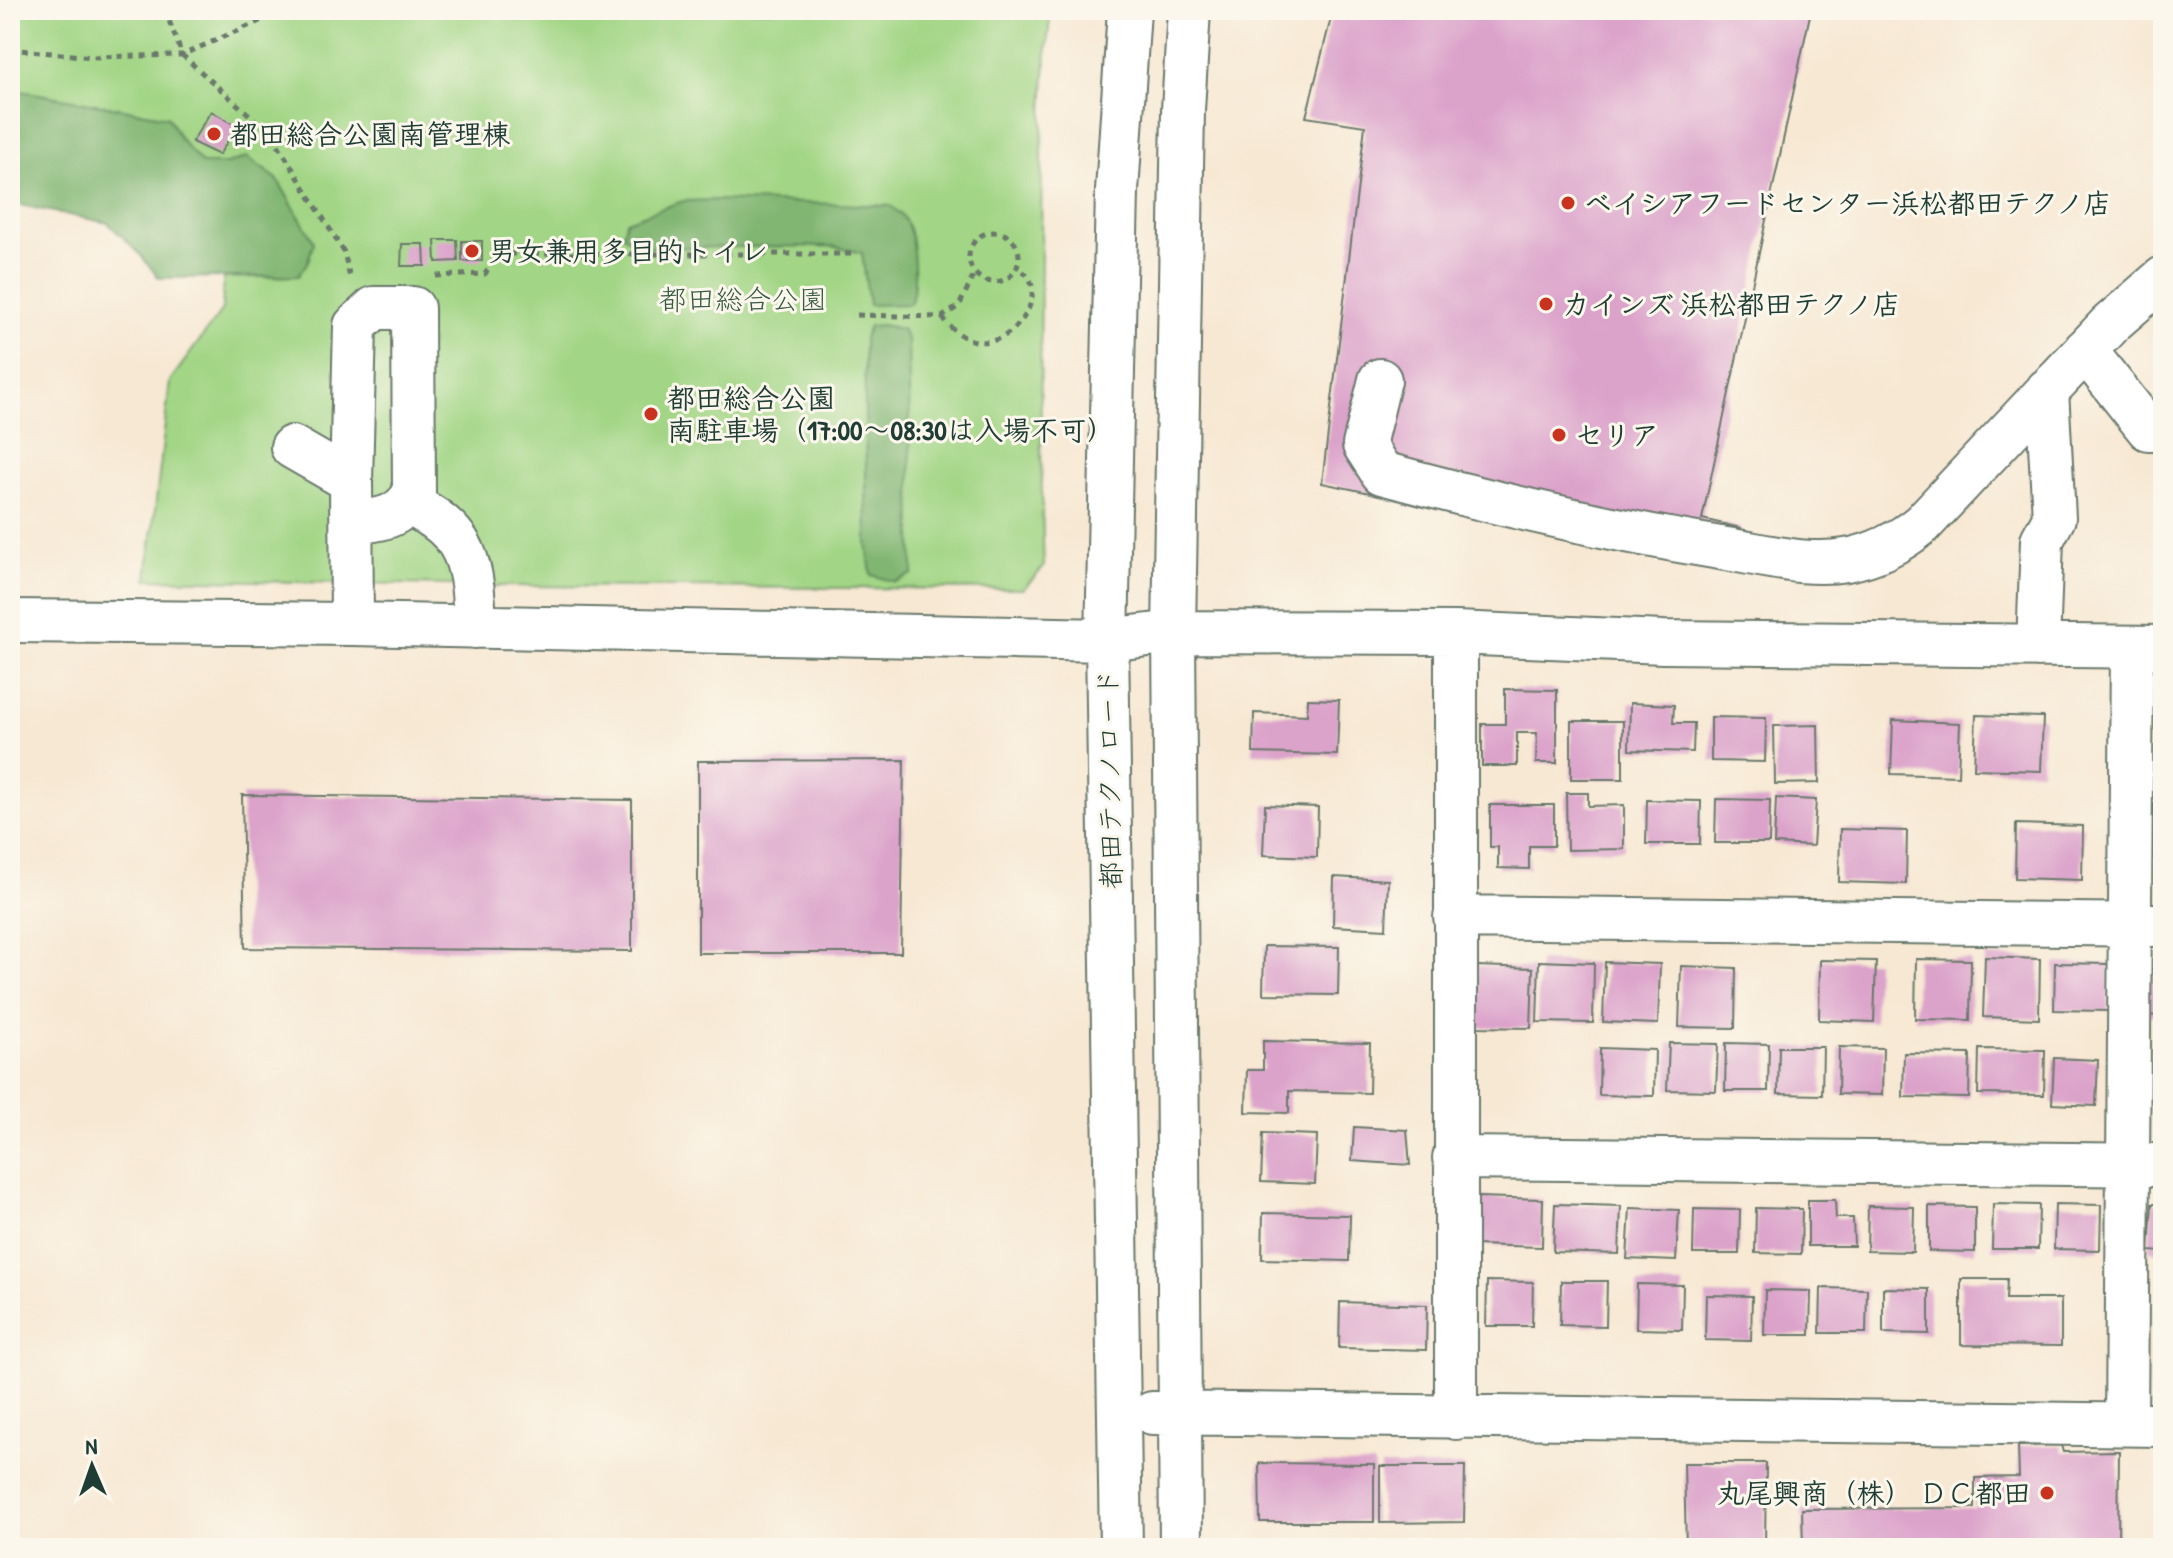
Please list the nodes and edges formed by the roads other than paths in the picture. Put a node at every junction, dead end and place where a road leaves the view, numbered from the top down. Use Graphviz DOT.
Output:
graph roads {
  1 [pos="1129,10"];
  2 [pos="1189,10"];
  3 [pos="2163,278"];
  4 [pos="2085,350"];
  5 [pos="1380,380"];
  6 [pos="2047,390"];
  7 [pos="2163,429"];
  8 [pos="292,447"];
  9 [pos="1982,463"];
  10 [pos="351,502"];
  11 [pos="408,504"];
  12 [pos="2042,540"];
  13 [pos="10,621"];
  14 [pos="352,624"];
  15 [pos="475,627"];
  16 [pos="1174,632"];
  17 [pos="1456,633"];
  18 [pos="1107,640"];
  19 [pos="2038,646"];
  20 [pos="2147,647"];
  21 [pos="1455,917"];
  22 [pos="2147,925"];
  23 [pos="1454,1158"];
  24 [pos="2145,1165"];
  25 [pos="1120,1412"];
  26 [pos="1180,1414"];
  27 [pos="1456,1418"];
  28 [pos="2145,1425"];
  29 [pos="1121,1548"];
  30 [pos="1181,1548"];
  1 -- 18 [label="street, 都田テクノロード"];
  2 -- 16 [label="street"];
  3 -- 4 [label="street"];
  4 -- 6 [label="street"];
  4 -- 7 [label="street"];
  5 -- 9 [label="street"];
  6 -- 9 [label="street"];
  6 -- 12 [label="street"];
  8 -- 10 [label="street"];
  9 -- 12 [label="street"];
  10 -- 11 [label="street"];
  10 -- 11 [label="street"];
  10 -- 14 [label="street"];
  11 -- 15 [label="street"];
  12 -- 19 [label="street"];
  13 -- 14 [label="street"];
  14 -- 15 [label="street"];
  15 -- 18 [label="street"];
  16 -- 17 [label="street"];
  16 -- 18 [label="street"];
  16 -- 26 [label="street"];
  17 -- 19 [label="street"];
  17 -- 21 [label="street"];
  18 -- 25 [label="street, 都田テクノロード"];
  19 -- 20 [label="street"];
  20 -- 22 [label="street"];
  21 -- 22 [label="street"];
  21 -- 23 [label="street"];
  22 -- 24 [label="street"];
  23 -- 24 [label="street"];
  23 -- 27 [label="street"];
  24 -- 28 [label="street"];
  25 -- 26 [label="street"];
  25 -- 29 [label="street, 都田テクノロード"];
  26 -- 27 [label="street"];
  26 -- 30 [label="street"];
  27 -- 28 [label="street"];
}
